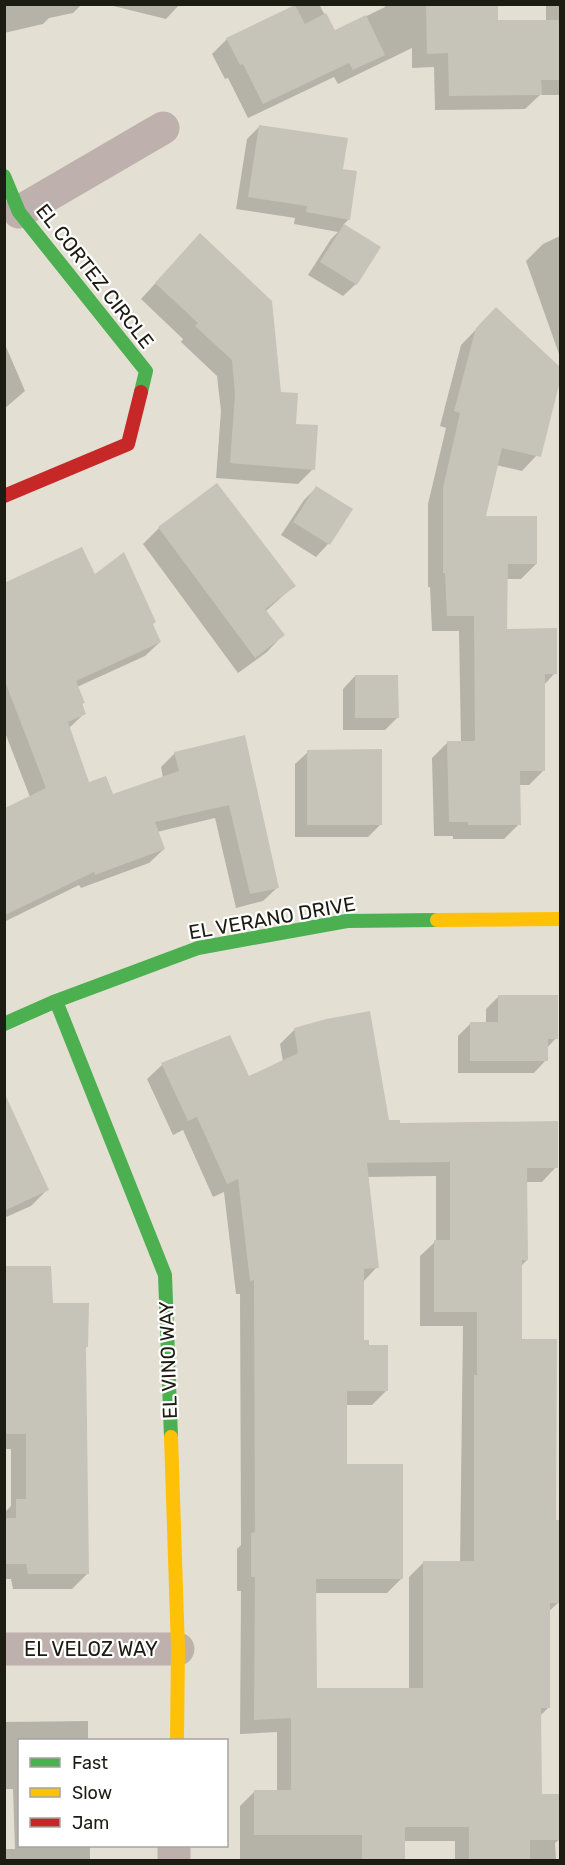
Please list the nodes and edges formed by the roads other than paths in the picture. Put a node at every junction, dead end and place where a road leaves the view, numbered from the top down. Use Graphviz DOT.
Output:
graph roads {
  1 [pos="163,128"];
  2 [pos="4,176"];
  3 [pos="19,212"];
  4 [pos="4,496"];
  5 [pos="561,919"];
  6 [pos="56,1001"];
  7 [pos="4,1024"];
  8 [pos="4,1649"];
  9 [pos="178,1649"];
  10 [pos="177,1739"];
  1 -- 3 [label="street"];
  2 -- 3 [label="street, EL CORTEZ CIRCLE"];
  3 -- 4 [label="street, EL CORTEZ CIRCLE"];
  5 -- 6 [label="street, EL VERANO DRIVE"];
  6 -- 7 [label="street, EL VERANO DRIVE"];
  6 -- 9 [label="street, EL VINO WAY"];
  8 -- 9 [label="street, EL VELOZ WAY"];
  9 -- 10 [label="street, EL VINO WAY"];
}
